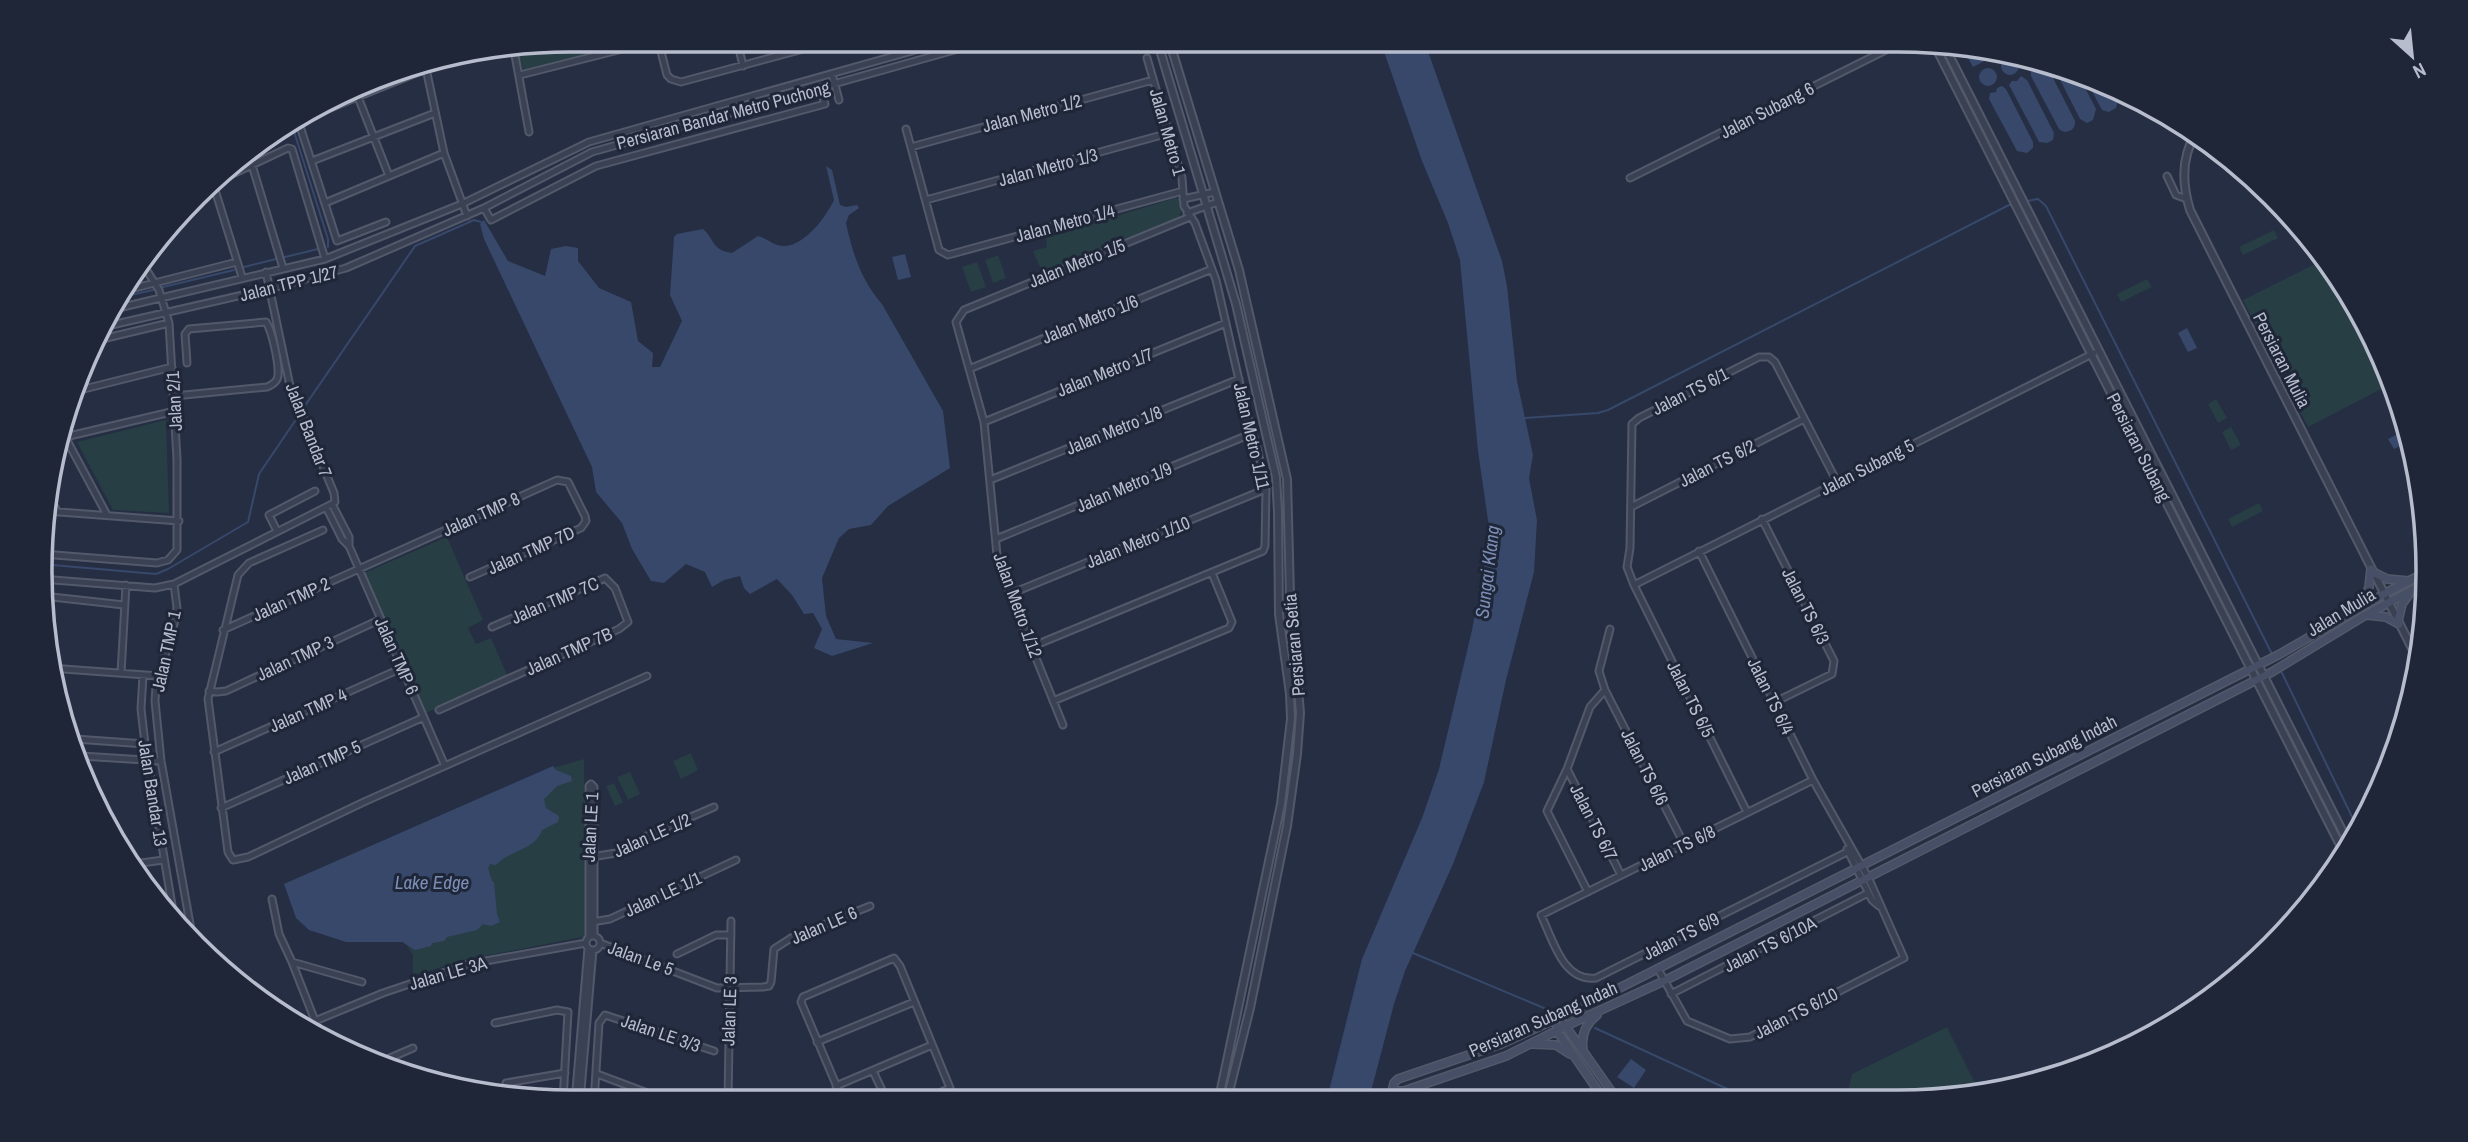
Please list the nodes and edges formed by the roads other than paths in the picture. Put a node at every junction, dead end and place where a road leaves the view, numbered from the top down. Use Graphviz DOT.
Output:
graph roads {
  1 [pos="611,52"];
  2 [pos="661,52"];
  3 [pos="740,52"];
  4 [pos="793,52"];
  5 [pos="909,52"];
  6 [pos="949,52"];
  7 [pos="1160,52"];
  8 [pos="1172,52"];
  9 [pos="1882,52"];
  10 [pos="1939,55"];
  11 [pos="515,56"];
  12 [pos="1950,56"];
  13 [pos="1147,58"];
  14 [pos="743,66"];
  15 [pos="426,73"];
  16 [pos="832,74"];
  17 [pos="520,75"];
  18 [pos="1153,80"];
  19 [pos="835,85"];
  20 [pos="820,89"];
  21 [pos="359,99"];
  22 [pos="839,100"];
  23 [pos="435,113"];
  24 [pos="301,129"];
  25 [pos="906,130"];
  26 [pos="529,132"];
  27 [pos="1169,133"];
  28 [pos="373,137"];
  29 [pos="2191,144"];
  30 [pos="911,147"];
  31 [pos="444,153"];
  32 [pos="312,161"];
  33 [pos="252,165"];
  34 [pos="244,169"];
  35 [pos="389,176"];
  36 [pos="2167,176"];
  37 [pos="1630,178"];
  38 [pos="1183,191"];
  39 [pos="1214,192"];
  40 [pos="216,193"];
  41 [pos="1200,197"];
  42 [pos="1183,199"];
  43 [pos="2187,199"];
  44 [pos="926,200"];
  45 [pos="1218,202"];
  46 [pos="325,203"];
  47 [pos="462,204"];
  48 [pos="1203,207"];
  49 [pos="484,208"];
  50 [pos="1187,212"];
  51 [pos="467,216"];
  52 [pos="386,222"];
  53 [pos="325,259"];
  54 [pos="237,262"];
  55 [pos="283,268"];
  56 [pos="1212,269"];
  57 [pos="148,272"];
  58 [pos="266,272"];
  59 [pos="242,278"];
  60 [pos="154,283"];
  61 [pos="137,287"];
  62 [pos="269,289"];
  63 [pos="162,297"];
  64 [pos="126,306"];
  65 [pos="167,312"];
  66 [pos="169,323"];
  67 [pos="1226,323"];
  68 [pos="116,324"];
  69 [pos="108,338"];
  70 [pos="2100,350"];
  71 [pos="2092,354"];
  72 [pos="187,363"];
  73 [pos="172,367"];
  74 [pos="969,369"];
  75 [pos="1239,379"];
  76 [pos="86,388"];
  77 [pos="174,396"];
  78 [pos="175,411"];
  79 [pos="1804,419"];
  80 [pos="984,422"];
  81 [pos="71,433"];
  82 [pos="1253,433"];
  83 [pos="68,443"];
  84 [pos="990,481"];
  85 [pos="1837,482"];
  86 [pos="1266,489"];
  87 [pos="315,491"];
  88 [pos="329,505"];
  89 [pos="1631,507"];
  90 [pos="57,512"];
  91 [pos="107,515"];
  92 [pos="585,516"];
  93 [pos="1762,519"];
  94 [pos="178,521"];
  95 [pos="323,530"];
  96 [pos="277,531"];
  97 [pos="996,539"];
  98 [pos="1699,551"];
  99 [pos="53,555"];
  100 [pos="358,569"];
  101 [pos="2372,570"];
  102 [pos="1212,573"];
  103 [pos="470,578"];
  104 [pos="2416,578"];
  105 [pos="53,580"];
  106 [pos="2409,581"];
  107 [pos="174,584"];
  108 [pos="126,585"];
  109 [pos="1634,585"];
  110 [pos="615,588"];
  111 [pos="2415,588"];
  112 [pos="2415,588"];
  113 [pos="1010,594"];
  114 [pos="2384,594"];
  115 [pos="54,597"];
  116 [pos="2388,602"];
  117 [pos="124,605"];
  118 [pos="2360,608"];
  119 [pos="2364,616"];
  120 [pos="381,619"];
  121 [pos="2399,623"];
  122 [pos="492,627"];
  123 [pos="1610,629"];
  124 [pos="223,630"];
  125 [pos="2410,645"];
  126 [pos="1031,647"];
  127 [pos="2263,663"];
  128 [pos="402,668"];
  129 [pos="62,669"];
  130 [pos="2251,669"];
  131 [pos="121,673"];
  132 [pos="144,675"];
  133 [pos="2264,675"];
  134 [pos="159,676"];
  135 [pos="647,676"];
  136 [pos="1605,690"];
  137 [pos="209,691"];
  138 [pos="1053,701"];
  139 [pos="1774,702"];
  140 [pos="439,710"];
  141 [pos="424,717"];
  142 [pos="1063,724"];
  143 [pos="81,739"];
  144 [pos="145,744"];
  145 [pos="215,752"];
  146 [pos="88,758"];
  147 [pos="148,760"];
  148 [pos="161,761"];
  149 [pos="445,766"];
  150 [pos="1567,769"];
  151 [pos="1813,780"];
  152 [pos="714,807"];
  153 [pos="221,808"];
  154 [pos="1747,813"];
  155 [pos="2344,834"];
  156 [pos="1845,840"];
  157 [pos="2339,842"];
  158 [pos="1684,844"];
  159 [pos="1847,852"];
  160 [pos="591,857"];
  161 [pos="163,860"];
  162 [pos="736,860"];
  163 [pos="143,863"];
  164 [pos="1859,867"];
  165 [pos="1621,875"];
  166 [pos="1865,878"];
  167 [pos="1588,892"];
  168 [pos="1868,893"];
  169 [pos="272,900"];
  170 [pos="171,901"];
  171 [pos="870,906"];
  172 [pos="1880,906"];
  173 [pos="1541,915"];
  174 [pos="731,921"];
  175 [pos="592,922"];
  176 [pos="190,923"];
  177 [pos="731,935"];
  178 [pos="590,943"];
  179 [pos="677,954"];
  180 [pos="292,962"];
  181 [pos="1658,968"];
  182 [pos="1664,981"];
  183 [pos="362,982"];
  184 [pos="730,988"];
  185 [pos="1671,994"];
  186 [pos="914,1002"];
  187 [pos="1603,1010"];
  188 [pos="1557,1019"];
  189 [pos="315,1021"];
  190 [pos="495,1023"];
  191 [pos="1566,1026"];
  192 [pos="1557,1031"];
  193 [pos="567,1041"];
  194 [pos="582,1042"];
  195 [pos="817,1042"];
  196 [pos="598,1044"];
  197 [pos="932,1045"];
  198 [pos="1529,1045"];
  199 [pos="413,1048"];
  200 [pos="714,1051"];
  201 [pos="1583,1053"];
  202 [pos="1573,1056"];
  203 [pos="392,1057"];
  204 [pos="873,1071"];
  205 [pos="565,1073"];
  206 [pos="597,1074"];
  207 [pos="506,1083"];
  208 [pos="836,1086"];
  209 [pos="1393,1088"];
  210 [pos="564,1090"];
  211 [pos="576,1090"];
  212 [pos="580,1090"];
  213 [pos="595,1090"];
  214 [pos="640,1090"];
  215 [pos="728,1090"];
  216 [pos="838,1090"];
  217 [pos="882,1090"];
  218 [pos="948,1090"];
  219 [pos="1220,1090"];
  220 [pos="1230,1090"];
  221 [pos="1396,1090"];
  222 [pos="1407,1090"];
  223 [pos="1597,1090"];
  224 [pos="1610,1090"];
  1 -- 17 [label="street"];
  2 -- 14 [label="street"];
  3 -- 14 [label="street"];
  4 -- 14 [label="street"];
  5 -- 16 [label="street, Persiaran Bandar Metro Puchong"];
  6 -- 19 [label="street, Persiaran Bandar Metro Puchong"];
  7 -- 41 [label="street, Persiaran Setia"];
  8 -- 39 [label="street, Persiaran Setia"];
  9 -- 37 [label="street, Jalan Subang 6"];
  10 -- 71 [label="street, Persiaran Subang"];
  11 -- 17 [label="street"];
  12 -- 70 [label="street, Persiaran Subang"];
  13 -- 18 [label="street, Jalan Metro 1"];
  15 -- 23 [label="street"];
  16 -- 19 [label="street"];
  16 -- 47 [label="street, Persiaran Bandar Metro Puchong"];
  17 -- 26 [label="street"];
  18 -- 27 [label="street, Jalan Metro 1"];
  18 -- 30 [label="street, Jalan Metro 1/2"];
  19 -- 20 [label="street, Persiaran Bandar Metro Puchong"];
  19 -- 22 [label="street"];
  20 -- 49 [label="street, Persiaran Bandar Metro Puchong"];
  20 -- 49 [label="street"];
  21 -- 28 [label="street"];
  23 -- 28 [label="street"];
  23 -- 31 [label="street"];
  24 -- 32 [label="street"];
  25 -- 30 [label="street"];
  27 -- 38 [label="street, Jalan Metro 1"];
  27 -- 44 [label="street, Jalan Metro 1/3"];
  28 -- 32 [label="street"];
  28 -- 35 [label="street"];
  29 -- 43 [label="street, Persiaran Mulia"];
  30 -- 44 [label="street"];
  31 -- 35 [label="street"];
  31 -- 47 [label="street"];
  32 -- 46 [label="street"];
  33 -- 34 [label="street"];
  33 -- 53 [label="street"];
  33 -- 55 [label="street"];
  35 -- 46 [label="street"];
  36 -- 43 [label="street"];
  38 -- 42 [label="street, Jalan Metro 1"];
  38 -- 44 [label="street, Jalan Metro 1/4"];
  39 -- 41 [label="street"];
  39 -- 45 [label="street, Persiaran Setia"];
  40 -- 54 [label="street"];
  41 -- 42 [label="street"];
  41 -- 48 [label="street, Persiaran Setia"];
  42 -- 50 [label="street, Jalan Metro 1"];
  43 -- 101 [label="street, Persiaran Mulia"];
  45 -- 48 [label="street, Jalan Metro 1/5"];
  45 -- 220 [label="street, Persiaran Setia"];
  46 -- 52 [label="street"];
  47 -- 51 [label="street"];
  47 -- 53 [label="street, Jalan TPP 1/27"];
  48 -- 50 [label="street, Jalan Metro 1/5"];
  48 -- 219 [label="street, Persiaran Setia"];
  49 -- 51 [label="street, Persiaran Bandar Metro Puchong"];
  50 -- 56 [label="street, Jalan Metro 1/11"];
  50 -- 74 [label="street, Jalan Metro 1/5"];
  51 -- 62 [label="street, Jalan TPP 1/27"];
  53 -- 55 [label="street, Jalan TPP 1/27"];
  54 -- 59 [label="street"];
  54 -- 60 [label="street"];
  55 -- 58 [label="street, Jalan TPP 1/27"];
  56 -- 67 [label="street, Jalan Metro 1/11"];
  56 -- 74 [label="street, Jalan Metro 1/6"];
  57 -- 60 [label="street, Jalan 2/1"];
  58 -- 59 [label="street, Jalan TPP 1/27"];
  58 -- 62 [label="street, Jalan Bandar 7"];
  59 -- 63 [label="street, Jalan TPP 1/27"];
  60 -- 61 [label="street"];
  60 -- 63 [label="street, Jalan 2/1"];
  62 -- 65 [label="street, Jalan TPP 1/27"];
  62 -- 88 [label="street, Jalan Bandar 7"];
  63 -- 64 [label="street, Jalan TPP 1/27"];
  63 -- 65 [label="street, Jalan 2/1"];
  65 -- 66 [label="street, Jalan 2/1"];
  65 -- 68 [label="street, Jalan TPP 1/27"];
  66 -- 69 [label="street"];
  66 -- 73 [label="street, Jalan 2/1"];
  67 -- 75 [label="street, Jalan Metro 1/11"];
  67 -- 80 [label="street, Jalan Metro 1/7"];
  70 -- 71 [label="street, Jalan Subang 5"];
  70 -- 127 [label="street, Persiaran Subang"];
  71 -- 85 [label="street, Jalan Subang 5"];
  71 -- 130 [label="street, Persiaran Subang"];
  72 -- 77 [label="street"];
  73 -- 76 [label="street"];
  73 -- 77 [label="street, Jalan 2/1"];
  74 -- 80 [label="street"];
  75 -- 82 [label="street, Jalan Metro 1/11"];
  75 -- 84 [label="street, Jalan Metro 1/8"];
  77 -- 78 [label="street, Jalan 2/1"];
  78 -- 81 [label="street"];
  78 -- 94 [label="street, Jalan 2/1"];
  79 -- 85 [label="street, Jalan TS 6/1"];
  79 -- 89 [label="street, Jalan TS 6/2"];
  79 -- 89 [label="street, Jalan TS 6/1"];
  80 -- 84 [label="street, Jalan Metro 1/12"];
  82 -- 86 [label="street, Jalan Metro 1/11"];
  82 -- 97 [label="street, Jalan Metro 1/9"];
  83 -- 91 [label="street"];
  84 -- 97 [label="street, Jalan Metro 1/12"];
  85 -- 93 [label="street, Jalan Subang 5"];
  86 -- 102 [label="street, Jalan Metro 1/11"];
  86 -- 113 [label="street, Jalan Metro 1/10"];
  87 -- 96 [label="street"];
  88 -- 96 [label="street, Jalan TMP 1"];
  88 -- 100 [label="street, Jalan TMP 6"];
  89 -- 109 [label="street, Jalan TS 6/1"];
  90 -- 91 [label="street"];
  91 -- 94 [label="street"];
  92 -- 100 [label="street, Jalan TMP 8"];
  92 -- 103 [label="street, Jalan TMP 7D"];
  93 -- 98 [label="street, Jalan Subang 5"];
  93 -- 139 [label="street, Jalan TS 6/3"];
  94 -- 99 [label="street, Jalan 2/1"];
  95 -- 124 [label="street"];
  96 -- 107 [label="street, Jalan TMP 1"];
  97 -- 113 [label="street, Jalan Metro 1/12"];
  98 -- 109 [label="street, Jalan Subang 5"];
  98 -- 139 [label="street, Jalan TS 6/4"];
  100 -- 120 [label="street, Jalan TMP 6"];
  100 -- 124 [label="street, Jalan TMP 2"];
  101 -- 106 [label="main road"];
  101 -- 114 [label="street, Persiaran Mulia"];
  101 -- 118 [label="main road"];
  102 -- 126 [label="street, Jalan Metro 1/11"];
  102 -- 138 [label="street"];
  104 -- 106 [label="main road"];
  105 -- 108 [label="street"];
  106 -- 114 [label="main road"];
  107 -- 108 [label="street"];
  107 -- 134 [label="street, Jalan TMP 1"];
  108 -- 117 [label="street"];
  109 -- 154 [label="street, Jalan TS 6/5"];
  110 -- 122 [label="street, Jalan TMP 7C"];
  110 -- 140 [label="street, Jalan TMP 7B"];
  111 -- 116 [label="main road, Jalan Mulia"];
  112 -- 121 [label="main road"];
  113 -- 126 [label="street, Jalan Metro 1/12"];
  114 -- 116 [label="street, Persiaran Mulia"];
  114 -- 118 [label="main road"];
  115 -- 117 [label="street"];
  116 -- 119 [label="main road, Jalan Mulia"];
  116 -- 121 [label="street, Persiaran Mulia"];
  117 -- 131 [label="street"];
  118 -- 127 [label="main road"];
  119 -- 121 [label="main road"];
  119 -- 133 [label="main road, Jalan Mulia"];
  120 -- 128 [label="street, Jalan TMP 6"];
  120 -- 137 [label="street, Jalan TMP 3"];
  121 -- 125 [label="street, Persiaran Mulia"];
  123 -- 136 [label="street"];
  124 -- 137 [label="street"];
  126 -- 138 [label="street, Jalan Metro 1/12"];
  127 -- 130 [label="main road, Persiaran Subang Indah"];
  127 -- 133 [label="street, Persiaran Subang"];
  128 -- 141 [label="street, Jalan TMP 6"];
  128 -- 145 [label="street, Jalan TMP 4"];
  129 -- 131 [label="street"];
  130 -- 133 [label="street, Persiaran Subang"];
  130 -- 164 [label="main road, Persiaran Subang Indah"];
  131 -- 132 [label="street"];
  132 -- 134 [label="street"];
  132 -- 144 [label="street, Jalan Bandar 13"];
  133 -- 155 [label="street, Persiaran Subang"];
  133 -- 157 [label="street, Persiaran Subang"];
  133 -- 166 [label="main road, Persiaran Subang Indah"];
  134 -- 148 [label="street, Jalan TMP 1"];
  135 -- 149 [label="street"];
  136 -- 150 [label="street"];
  136 -- 158 [label="street, Jalan TS 6/6"];
  137 -- 145 [label="street"];
  138 -- 142 [label="street, Jalan Metro 1/12"];
  139 -- 151 [label="street, Jalan TS 6/4"];
  141 -- 149 [label="street, Jalan TMP 6"];
  141 -- 153 [label="street, Jalan TMP 5"];
  143 -- 144 [label="street"];
  144 -- 147 [label="street, Jalan Bandar 13"];
  145 -- 153 [label="street"];
  146 -- 147 [label="street"];
  147 -- 148 [label="street"];
  147 -- 161 [label="street, Jalan Bandar 13"];
  148 -- 176 [label="street, Jalan TMP 1"];
  149 -- 153 [label="street"];
  150 -- 165 [label="street, Jalan TS 6/7"];
  150 -- 167 [label="street"];
  151 -- 154 [label="street, Jalan TS 6/8"];
  151 -- 156 [label="street, Jalan TS 6/4"];
  152 -- 160 [label="street, Jalan LE 1/2"];
  154 -- 158 [label="street, Jalan TS 6/8"];
  156 -- 159 [label="street, Jalan TS 6/4"];
  156 -- 164 [label="street, Jalan TS 6/4"];
  158 -- 165 [label="street, Jalan TS 6/8"];
  159 -- 164 [label="street, Jalan TS 6/4"];
  159 -- 173 [label="street, Jalan TS 6/9"];
  160 -- 160 [label="street, Jalan LE 1"];
  160 -- 175 [label="street, Jalan LE 1"];
  161 -- 163 [label="street"];
  161 -- 170 [label="street, Jalan Bandar 13"];
  162 -- 175 [label="street, Jalan LE 1/1"];
  164 -- 166 [label="street, Jalan TS 6/4"];
  164 -- 181 [label="main road, Persiaran Subang Indah"];
  165 -- 167 [label="street, Jalan TS 6/8"];
  166 -- 168 [label="street, Jalan TS 6/10"];
  166 -- 172 [label="street, Jalan TS 6/10"];
  166 -- 182 [label="main road, Persiaran Subang Indah"];
  167 -- 173 [label="street, Jalan TS 6/8"];
  168 -- 172 [label="street, Jalan TS 6/10"];
  168 -- 185 [label="street, Jalan TS 6/10A"];
  169 -- 180 [label="street"];
  171 -- 184 [label="street, Jalan LE 6"];
  172 -- 185 [label="street, Jalan TS 6/10"];
  174 -- 177 [label="street, Jalan LE 3"];
  175 -- 178 [label="street, Jalan LE 1"];
  177 -- 179 [label="street"];
  177 -- 184 [label="street, Jalan LE 3"];
  178 -- 184 [label="street, Jalan Le 5"];
  178 -- 189 [label="street, Jalan LE 3A"];
  178 -- 194 [label="street, Jalan LE 1"];
  180 -- 183 [label="street"];
  180 -- 189 [label="street"];
  181 -- 182 [label="street, Jalan TS 6/10"];
  181 -- 188 [label="main road, Persiaran Subang Indah"];
  182 -- 185 [label="street, Jalan TS 6/10"];
  182 -- 187 [label="main road, Persiaran Subang Indah"];
  184 -- 215 [label="street, Jalan LE 3"];
  186 -- 195 [label="street"];
  186 -- 195 [label="street"];
  186 -- 197 [label="street"];
  187 -- 191 [label="main road, Persiaran Subang Indah"];
  187 -- 201 [label="main road"];
  188 -- 191 [label="main road"];
  188 -- 192 [label="main road"];
  188 -- 209 [label="main road, Persiaran Subang Indah"];
  190 -- 193 [label="street"];
  191 -- 192 [label="main road, Persiaran Subang Indah"];
  191 -- 201 [label="main road"];
  192 -- 198 [label="main road, Persiaran Subang Indah"];
  192 -- 202 [label="main road"];
  193 -- 194 [label="street"];
  193 -- 205 [label="street"];
  194 -- 196 [label="street"];
  194 -- 211 [label="street, Jalan LE 1"];
  194 -- 212 [label="street, Jalan LE 1"];
  195 -- 208 [label="street"];
  196 -- 200 [label="street, Jalan LE 3/3"];
  196 -- 206 [label="street, Jalan LE 3/3"];
  197 -- 204 [label="street"];
  197 -- 218 [label="street"];
  198 -- 202 [label="main road"];
  198 -- 222 [label="main road, Persiaran Subang Indah"];
  199 -- 203 [label="street"];
  201 -- 224 [label="main road"];
  202 -- 223 [label="main road"];
  204 -- 208 [label="street"];
  204 -- 217 [label="street"];
  205 -- 207 [label="street"];
  205 -- 210 [label="street"];
  206 -- 213 [label="street, Jalan LE 3/3"];
  206 -- 214 [label="street"];
  208 -- 216 [label="street"];
  209 -- 221 [label="main road, Persiaran Subang Indah"];
}
